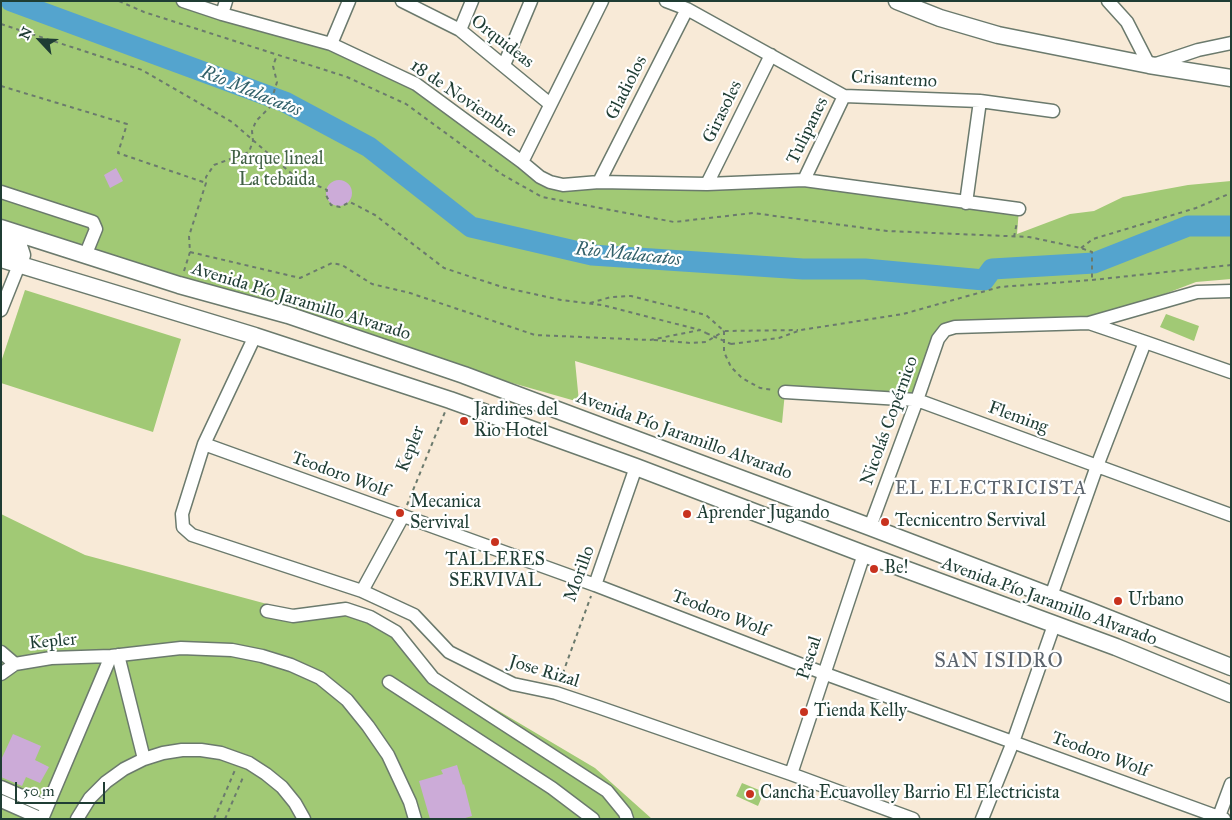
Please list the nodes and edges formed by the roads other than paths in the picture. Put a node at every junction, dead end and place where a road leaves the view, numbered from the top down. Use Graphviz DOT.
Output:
graph roads {
  1 [pos="183,1"];
  2 [pos="226,1"];
  3 [pos="348,1"];
  4 [pos="472,1"];
  5 [pos="530,1"];
  6 [pos="602,1"];
  7 [pos="666,1"];
  8 [pos="897,1"];
  9 [pos="1108,1"];
  10 [pos="408,2"];
  11 [pos="687,9"];
  12 [pos="222,14"];
  13 [pos="460,30"];
  14 [pos="1231,42"];
  15 [pos="331,44"];
  16 [pos="771,55"];
  17 [pos="504,65"];
  18 [pos="1151,66"];
  19 [pos="1231,78"];
  20 [pos="844,96"];
  21 [pos="980,102"];
  22 [pos="550,104"];
  23 [pos="1053,111"];
  24 [pos="522,162"];
  25 [pos="804,180"];
  26 [pos="599,182"];
  27 [pos="707,184"];
  28 [pos="1,192"];
  29 [pos="966,203"];
  30 [pos="1019,209"];
  31 [pos="1,228"];
  32 [pos="1,243"];
  33 [pos="85,256"];
  34 [pos="1,259"];
  35 [pos="19,265"];
  36 [pos="1231,291"];
  37 [pos="1,310"];
  38 [pos="1089,323"];
  39 [pos="255,336"];
  40 [pos="1145,342"];
  41 [pos="1231,372"];
  42 [pos="785,392"];
  43 [pos="917,400"];
  44 [pos="204,444"];
  45 [pos="1097,466"];
  46 [pos="636,467"];
  47 [pos="1231,515"];
  48 [pos="403,516"];
  49 [pos="870,526"];
  50 [pos="864,554"];
  51 [pos="595,585"];
  52 [pos="362,592"];
  53 [pos="1051,596"];
  54 [pos="267,611"];
  55 [pos="1054,626"];
  56 [pos="1,652"];
  57 [pos="114,655"];
  58 [pos="15,664"];
  59 [pos="1231,667"];
  60 [pos="823,673"];
  61 [pos="1,674"];
  62 [pos="389,682"];
  63 [pos="1231,694"];
  64 [pos="1012,742"];
  65 [pos="144,758"];
  66 [pos="791,774"];
  67 [pos="1231,784"];
  68 [pos="1,787"];
  69 [pos="1,801"];
  70 [pos="44,815"];
  71 [pos="1220,818"];
  72 [pos="77,819"];
  73 [pos="304,819"];
  74 [pos="415,819"];
  75 [pos="593,819"];
  76 [pos="627,819"];
  77 [pos="913,819"];
  78 [pos="982,819"];
  1 -- 12 [label="street, 18 de Noviembre"];
  2 -- 12 [label="street"];
  3 -- 15 [label="street"];
  4 -- 13 [label="street"];
  5 -- 17 [label="street"];
  6 -- 22 [label="street"];
  7 -- 11 [label="street, Crisantemo"];
  8 -- 18 [label="main road"];
  9 -- 18 [label="street"];
  10 -- 13 [label="street, Orquideas"];
  11 -- 16 [label="street, Crisantemo"];
  11 -- 26 [label="street, Gladiolos"];
  12 -- 15 [label="street, 18 de Noviembre"];
  13 -- 17 [label="street, Orquideas"];
  14 -- 18 [label="street"];
  15 -- 24 [label="street, 18 de Noviembre"];
  16 -- 20 [label="street, Crisantemo"];
  16 -- 27 [label="street, Girasoles"];
  17 -- 22 [label="street, Orquideas"];
  18 -- 19 [label="main road"];
  20 -- 21 [label="street, Crisantemo"];
  20 -- 25 [label="street, Tulipanes"];
  21 -- 23 [label="street, Crisantemo"];
  21 -- 29 [label="street"];
  22 -- 24 [label="street"];
  24 -- 26 [label="street, 18 de Noviembre"];
  25 -- 27 [label="street, 18 de Noviembre"];
  25 -- 29 [label="street, 18 de Noviembre"];
  26 -- 27 [label="street, 18 de Noviembre"];
  28 -- 33 [label="street"];
  29 -- 30 [label="street, 18 de Noviembre"];
  31 -- 33 [label="main road, Avenida Pío Jaramillo Alvarado"];
  32 -- 35 [label="main road"];
  33 -- 49 [label="main road, Avenida Pío Jaramillo Alvarado"];
  34 -- 35 [label="main road, Avenida Pío Jaramillo Alvarado"];
  35 -- 37 [label="street"];
  35 -- 39 [label="main road, Avenida Pío Jaramillo Alvarado"];
  36 -- 38 [label="street"];
  38 -- 40 [label="street"];
  38 -- 43 [label="street, Nicolás Copérnico"];
  39 -- 44 [label="street"];
  39 -- 46 [label="main road, Avenida Pío Jaramillo Alvarado"];
  40 -- 41 [label="street"];
  40 -- 45 [label="street"];
  42 -- 43 [label="street, Fleming"];
  43 -- 45 [label="street, Fleming"];
  43 -- 49 [label="street, Nicolás Copérnico"];
  44 -- 48 [label="street, Teodoro Wolf"];
  44 -- 52 [label="street, Jose Rizal"];
  45 -- 47 [label="street, Fleming"];
  45 -- 53 [label="street"];
  46 -- 50 [label="main road, Avenida Pío Jaramillo Alvarado"];
  46 -- 51 [label="street, Morillo"];
  48 -- 51 [label="street, Teodoro Wolf"];
  48 -- 52 [label="street"];
  49 -- 53 [label="main road, Avenida Pío Jaramillo Alvarado"];
  50 -- 55 [label="main road, Avenida Pío Jaramillo Alvarado"];
  50 -- 60 [label="street, Pascal"];
  51 -- 60 [label="street, Teodoro Wolf"];
  52 -- 66 [label="street, Jose Rizal"];
  53 -- 59 [label="main road, Avenida Pío Jaramillo Alvarado"];
  54 -- 76 [label="street"];
  55 -- 63 [label="main road, Avenida Pío Jaramillo Alvarado"];
  55 -- 64 [label="street"];
  56 -- 58 [label="street"];
  57 -- 58 [label="street, Kepler"];
  57 -- 65 [label="street"];
  57 -- 70 [label="street"];
  57 -- 74 [label="street, Kepler"];
  58 -- 61 [label="street, Kepler"];
  60 -- 64 [label="street, Teodoro Wolf"];
  60 -- 66 [label="street, Pascal"];
  62 -- 75 [label="street"];
  64 -- 71 [label="street, Teodoro Wolf"];
  64 -- 78 [label="street"];
  65 -- 72 [label="street"];
  65 -- 73 [label="street"];
  66 -- 77 [label="street, Jose Rizal"];
  67 -- 71 [label="street"];
  68 -- 70 [label="street"];
  69 -- 70 [label="street"];
}
